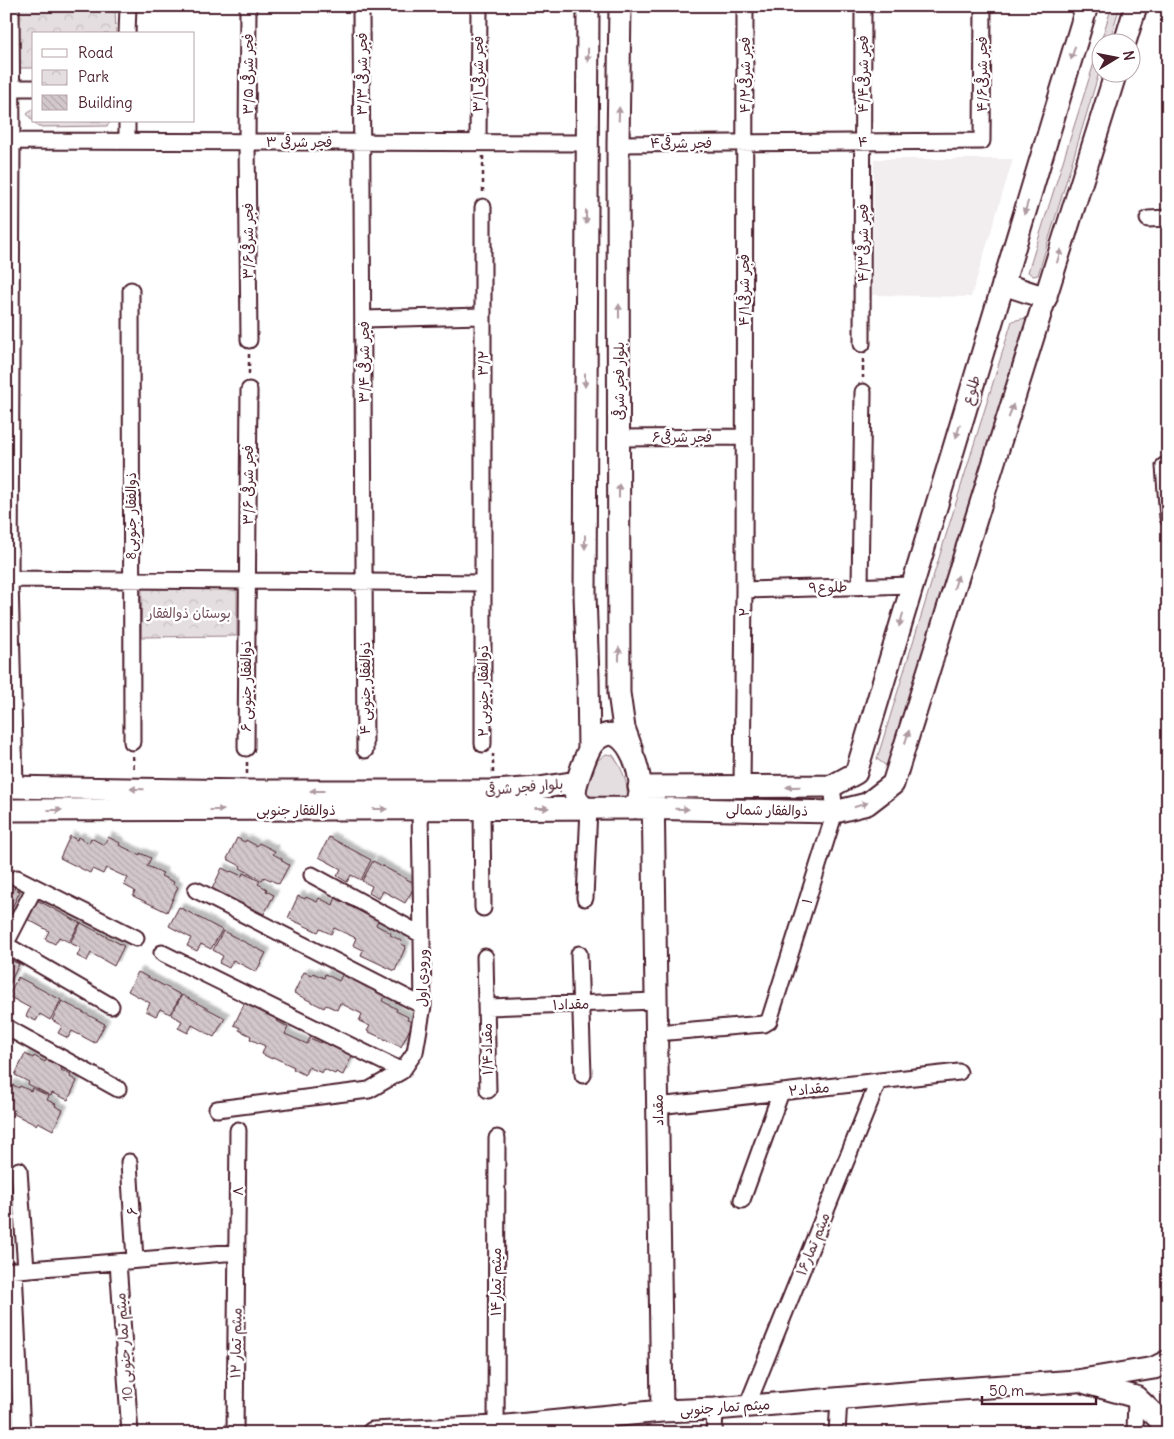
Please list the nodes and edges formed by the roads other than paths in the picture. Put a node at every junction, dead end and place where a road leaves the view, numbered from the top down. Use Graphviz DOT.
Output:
graph roads {
  1 [pos="11,6"];
  2 [pos="128,6"];
  3 [pos="248,6"];
  4 [pos="361,6"];
  5 [pos="479,6"];
  6 [pos="588,6"];
  7 [pos="620,6"];
  8 [pos="745,6"];
  9 [pos="863,6"];
  10 [pos="983,6"];
  11 [pos="1087,6"];
  12 [pos="1136,6"];
  13 [pos="127,32"];
  14 [pos="1128,32"];
  15 [pos="1113,82"];
  16 [pos="9,88"];
  17 [pos="32,88"];
  18 [pos="127,122"];
  19 [pos="12,141"];
  20 [pos="127,141"];
  21 [pos="247,142"];
  22 [pos="362,142"];
  23 [pos="480,142"];
  24 [pos="864,142"];
  25 [pos="982,142"];
  26 [pos="587,143"];
  27 [pos="744,143"];
  28 [pos="618,144"];
  29 [pos="483,207"];
  30 [pos="1148,218"];
  31 [pos="1168,218"];
  32 [pos="1003,284"];
  33 [pos="131,290"];
  34 [pos="1046,298"];
  35 [pos="483,316"];
  36 [pos="363,319"];
  37 [pos="249,340"];
  38 [pos="862,344"];
  39 [pos="249,390"];
  40 [pos="863,392"];
  41 [pos="744,437"];
  42 [pos="619,438"];
  43 [pos="1168,467"];
  44 [pos="1168,518"];
  45 [pos="8,579"];
  46 [pos="132,580"];
  47 [pos="247,581"];
  48 [pos="365,582"];
  49 [pos="483,583"];
  50 [pos="912,585"];
  51 [pos="860,586"];
  52 [pos="744,590"];
  53 [pos="588,678"];
  54 [pos="619,684"];
  55 [pos="132,742"];
  56 [pos="483,744"];
  57 [pos="246,748"];
  58 [pos="589,749"];
  59 [pos="365,750"];
  60 [pos="633,753"];
  61 [pos="856,773"];
  62 [pos="577,782"];
  63 [pos="893,784"];
  64 [pos="832,786"];
  65 [pos="10,787"];
  66 [pos="646,787"];
  67 [pos="742,787"];
  68 [pos="169,790"];
  69 [pos="482,797"];
  70 [pos="420,808"];
  71 [pos="588,808"];
  72 [pos="643,808"];
  73 [pos="6,810"];
  74 [pos="169,811"];
  75 [pos="835,812"];
  76 [pos="312,876"];
  77 [pos="17,878"];
  78 [pos="35,887"];
  79 [pos="196,890"];
  80 [pos="585,898"];
  81 [pos="483,908"];
  82 [pos="422,935"];
  83 [pos="136,938"];
  84 [pos="6,944"];
  85 [pos="162,953"];
  86 [pos="579,954"];
  87 [pos="485,957"];
  88 [pos="656,1001"];
  89 [pos="580,1004"];
  90 [pos="111,1006"];
  91 [pos="423,1006"];
  92 [pos="486,1007"];
  93 [pos="6,1027"];
  94 [pos="657,1033"];
  95 [pos="402,1071"];
  96 [pos="959,1072"];
  97 [pos="583,1075"];
  98 [pos="878,1082"];
  99 [pos="118,1089"];
  100 [pos="488,1090"];
  101 [pos="781,1092"];
  102 [pos="658,1106"];
  103 [pos="217,1109"];
  104 [pos="238,1130"];
  105 [pos="497,1138"];
  106 [pos="129,1162"];
  107 [pos="19,1170"];
  108 [pos="742,1200"];
  109 [pos="237,1252"];
  110 [pos="135,1260"];
  111 [pos="118,1262"];
  112 [pos="15,1270"];
  113 [pos="1168,1361"];
  114 [pos="1076,1381"];
  115 [pos="1136,1397"];
  116 [pos="839,1399"];
  117 [pos="747,1406"];
  118 [pos="715,1409"];
  119 [pos="662,1411"];
  120 [pos="607,1425"];
  121 [pos="496,1430"];
  122 [pos="384,1432"];
  123 [pos="22,1433"];
  124 [pos="130,1433"];
  125 [pos="235,1433"];
  126 [pos="714,1433"];
  127 [pos="837,1433"];
  128 [pos="1135,1433"];
  129 [pos="1165,1433"];
  1 -- 16 [label="street"];
  2 -- 13 [label="street"];
  3 -- 21 [label="street, ۳/۵ فجر شرقی"];
  4 -- 22 [label="street, ۳/۳ فجر شرقی"];
  5 -- 23 [label="street, ۳/۱ فجر شرقی"];
  6 -- 26 [label="main road, one-way"];
  28 -- 7 [label="main road, بلوار فجر شرقی, one-way"];
  8 -- 27 [label="street, فجر شرقی۴/۲"];
  9 -- 24 [label="street, فجر شرقی۴/۴"];
  10 -- 25 [label="street, فجر شرقی۴/۶"];
  11 -- 32 [label="main road, طلوع, one-way"];
  12 -- 14 [label="main road"];
  34 -- 15 [label="main road, one-way"];
  16 -- 17 [label="street"];
  16 -- 19 [label="street"];
  18 -- 20 [label="street"];
  19 -- 20 [label="street, ۳ فجر شرقی"];
  19 -- 45 [label="street"];
  20 -- 21 [label="street, ۳ فجر شرقی"];
  21 -- 22 [label="street, ۳ فجر شرقی"];
  21 -- 37 [label="street, فجر شرقی۳/۶"];
  22 -- 23 [label="street, ۳ فجر شرقی"];
  22 -- 36 [label="street, ۳/۴ فجر شرقی"];
  23 -- 26 [label="street, ۳ فجر شرقی"];
  24 -- 25 [label="street, ۴"];
  24 -- 27 [label="street, ۴"];
  24 -- 38 [label="street, فجر شرقی۴/۳"];
  26 -- 53 [label="main road, one-way"];
  27 -- 28 [label="street, فجر شرقی۴"];
  27 -- 41 [label="street, فجر شرقی۴/۱"];
  42 -- 28 [label="main road, بلوار فجر شرقی, one-way"];
  29 -- 35 [label="street, ۳/۲"];
  30 -- 31 [label="street"];
  32 -- 34 [label="main road"];
  32 -- 50 [label="main road, طلوع, one-way"];
  33 -- 46 [label="street, 8ذوالفقار جنوبی"];
  63 -- 34 [label="main road, one-way"];
  35 -- 36 [label="street"];
  35 -- 49 [label="street, ۳/۲"];
  36 -- 48 [label="street, ۳/۴ فجر شرقی"];
  39 -- 47 [label="street, ۳/۶ فجر شرقی"];
  40 -- 51 [label="street"];
  41 -- 42 [label="street, فجر شرقی۶"];
  41 -- 52 [label="street, ۲"];
  54 -- 42 [label="main road, بلوار فجر شرقی, one-way"];
  43 -- 44 [label="street"];
  45 -- 46 [label="street"];
  45 -- 65 [label="street"];
  46 -- 47 [label="street"];
  46 -- 55 [label="street, 8ذوالفقار جنوبی"];
  47 -- 48 [label="street"];
  47 -- 57 [label="street, ۶ ذوالفقار جنوبی"];
  48 -- 49 [label="street"];
  48 -- 59 [label="street, ۴ ذوالفقار جنوبی"];
  49 -- 56 [label="street, ۲ ذوالفقار جنوبی"];
  50 -- 51 [label="street, طلوع۹"];
  50 -- 61 [label="main road, طلوع, one-way"];
  51 -- 52 [label="street, طلوع۹"];
  52 -- 67 [label="street, ۲"];
  53 -- 54 [label="main road"];
  53 -- 58 [label="main road"];
  54 -- 60 [label="main road, بلوار فجر شرقی"];
  58 -- 60 [label="main road"];
  58 -- 62 [label="main road"];
  60 -- 66 [label="main road"];
  61 -- 63 [label="main road"];
  61 -- 64 [label="main road, ذوالفقار شمالی"];
  62 -- 69 [label="main road, بلوار فجر شرقی"];
  62 -- 71 [label="main road"];
  75 -- 63 [label="main road, ذوالفقار شمالی, one-way"];
  64 -- 67 [label="main road, ذوالفقار شمالی, one-way"];
  64 -- 75 [label="street, ۱"];
  68 -- 65 [label="main road, ذوالفقار جنوبی, one-way"];
  66 -- 67 [label="main road, ذوالفقار شمالی"];
  66 -- 72 [label="main road"];
  69 -- 68 [label="main road, ذوالفقار جنوبی, one-way"];
  68 -- 74 [label="main road"];
  69 -- 70 [label="main road, ذوالفقار جنوبی"];
  69 -- 71 [label="main road, ذوالفقار جنوبی, one-way"];
  69 -- 81 [label="street"];
  74 -- 70 [label="main road, ذوالفقار جنوبی, one-way"];
  70 -- 82 [label="street, ورودی اول"];
  71 -- 72 [label="main road"];
  71 -- 80 [label="street"];
  72 -- 75 [label="main road, ذوالفقار شمالی, one-way"];
  72 -- 88 [label="main road, مقداد"];
  73 -- 74 [label="main road, ذوالفقار جنوبی, one-way"];
  75 -- 94 [label="street, ۱"];
  76 -- 82 [label="street"];
  77 -- 78 [label="street"];
  78 -- 83 [label="street"];
  78 -- 84 [label="street"];
  79 -- 91 [label="street"];
  82 -- 91 [label="street, ورودی اول"];
  84 -- 90 [label="street"];
  85 -- 95 [label="street"];
  86 -- 89 [label="street"];
  87 -- 92 [label="street, مقداد۱/۴"];
  88 -- 89 [label="street, مقداد۱"];
  88 -- 94 [label="main road, مقداد"];
  89 -- 92 [label="street, مقداد۱"];
  89 -- 97 [label="street"];
  91 -- 95 [label="street, ورودی اول"];
  92 -- 100 [label="street, مقداد۱/۴"];
  93 -- 99 [label="street"];
  94 -- 102 [label="main road, مقداد"];
  95 -- 103 [label="street"];
  96 -- 98 [label="street, مقداد۲"];
  98 -- 101 [label="street, مقداد۲"];
  98 -- 117 [label="street, میثم تمار۱۶"];
  101 -- 102 [label="street, مقداد۲"];
  101 -- 108 [label="street"];
  102 -- 119 [label="main road, مقداد"];
  104 -- 109 [label="street, ۸"];
  105 -- 121 [label="street, میثم تمار۱۴"];
  106 -- 110 [label="street, ۶"];
  107 -- 112 [label="street"];
  109 -- 110 [label="street"];
  109 -- 125 [label="street, میثم تمار ۱۲"];
  110 -- 111 [label="street"];
  111 -- 112 [label="street"];
  111 -- 124 [label="street, میثم تمار جنوبی 10"];
  112 -- 123 [label="street"];
  113 -- 114 [label="main road, میثم تمار جنوبی"];
  114 -- 115 [label="main road, میثم تمار جنوبی"];
  114 -- 116 [label="main road, میثم تمار جنوبی"];
  115 -- 128 [label="street"];
  115 -- 129 [label="main road, میثم تمار جنوبی"];
  116 -- 117 [label="main road, میثم تمار جنوبی"];
  116 -- 127 [label="street"];
  117 -- 118 [label="main road, میثم تمار جنوبی"];
  118 -- 119 [label="main road, میثم تمار جنوبی"];
  118 -- 126 [label="street"];
  119 -- 120 [label="main road, میثم تمار جنوبی"];
  120 -- 121 [label="main road, میثم تمار جنوبی"];
  121 -- 122 [label="main road, میثم تمار جنوبی"];
}
